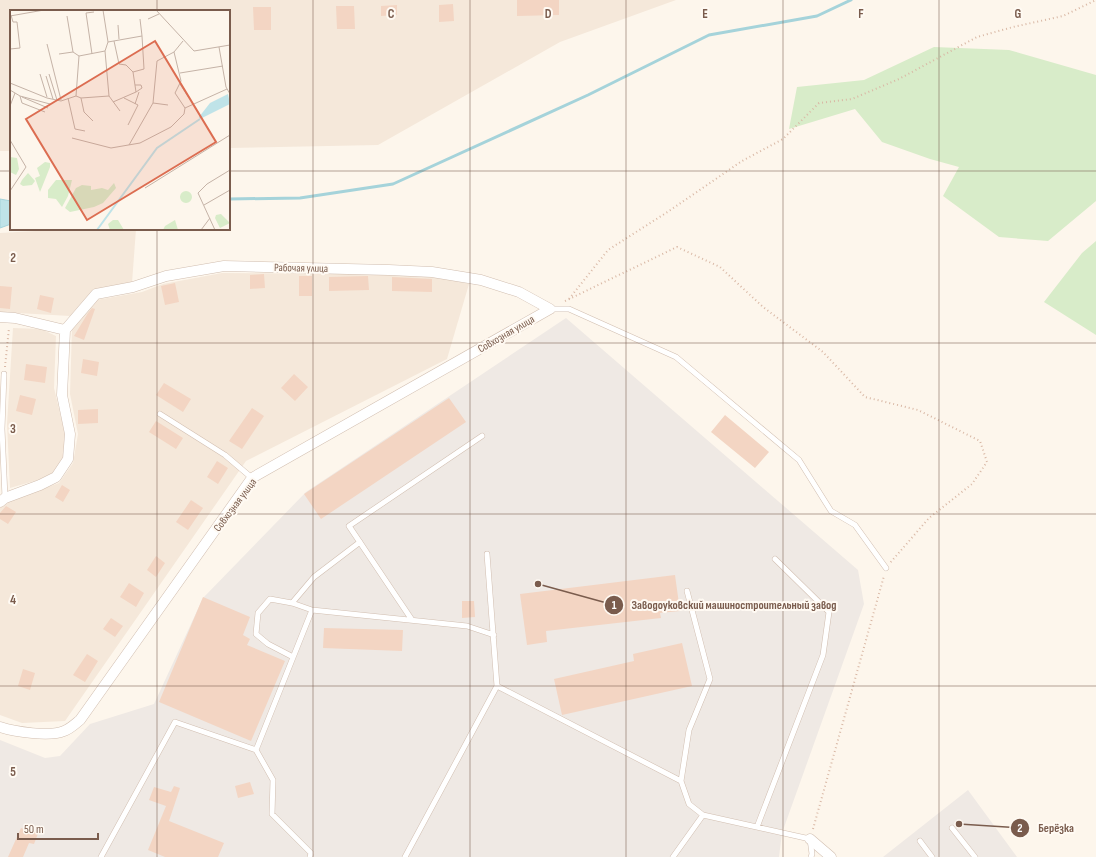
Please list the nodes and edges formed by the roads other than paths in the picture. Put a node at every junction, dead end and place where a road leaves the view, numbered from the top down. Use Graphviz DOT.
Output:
graph roads {
  1 [pos="550,309"];
  2 [pos="5,317"];
  3 [pos="65,330"];
  4 [pos="4,374"];
  5 [pos="160,414"];
  6 [pos="482,436"];
  7 [pos="252,478"];
  8 [pos="2,500"];
  9 [pos="360,542"];
  10 [pos="487,554"];
  11 [pos="775,559"];
  12 [pos="886,568"];
  13 [pos="687,591"];
  14 [pos="292,603"];
  15 [pos="312,610"];
  16 [pos="412,620"];
  17 [pos="494,635"];
  18 [pos="293,657"];
  19 [pos="498,686"];
  20 [pos="0,726"];
  21 [pos="256,750"];
  22 [pos="681,781"];
  23 [pos="703,815"];
  24 [pos="757,827"];
  25 [pos="952,828"];
  26 [pos="810,839"];
  27 [pos="920,841"];
  28 [pos="101,857"];
  29 [pos="310,857"];
  30 [pos="406,857"];
  31 [pos="673,857"];
  32 [pos="811,857"];
  33 [pos="831,857"];
  34 [pos="932,857"];
  35 [pos="975,857"];
  1 -- 3 [label="street, Рабочая улица"];
  1 -- 7 [label="street, Совхозная улица"];
  1 -- 12 [label="lane"];
  2 -- 3 [label="street"];
  3 -- 8 [label="street"];
  4 -- 8 [label="lane"];
  5 -- 7 [label="lane"];
  6 -- 9 [label="lane"];
  7 -- 20 [label="street, Совхозная улица"];
  9 -- 14 [label="lane"];
  9 -- 16 [label="lane"];
  10 -- 17 [label="lane"];
  11 -- 24 [label="lane"];
  13 -- 22 [label="lane"];
  14 -- 15 [label="lane"];
  14 -- 18 [label="lane"];
  15 -- 16 [label="lane"];
  15 -- 18 [label="lane"];
  16 -- 17 [label="lane"];
  17 -- 19 [label="lane"];
  18 -- 21 [label="lane"];
  19 -- 22 [label="lane"];
  19 -- 30 [label="lane"];
  21 -- 28 [label="lane"];
  21 -- 29 [label="lane"];
  22 -- 23 [label="lane"];
  23 -- 24 [label="lane"];
  23 -- 31 [label="lane"];
  24 -- 26 [label="lane"];
  25 -- 35 [label="lane"];
  26 -- 32 [label="lane"];
  26 -- 33 [label="street"];
  27 -- 34 [label="lane"];
}
